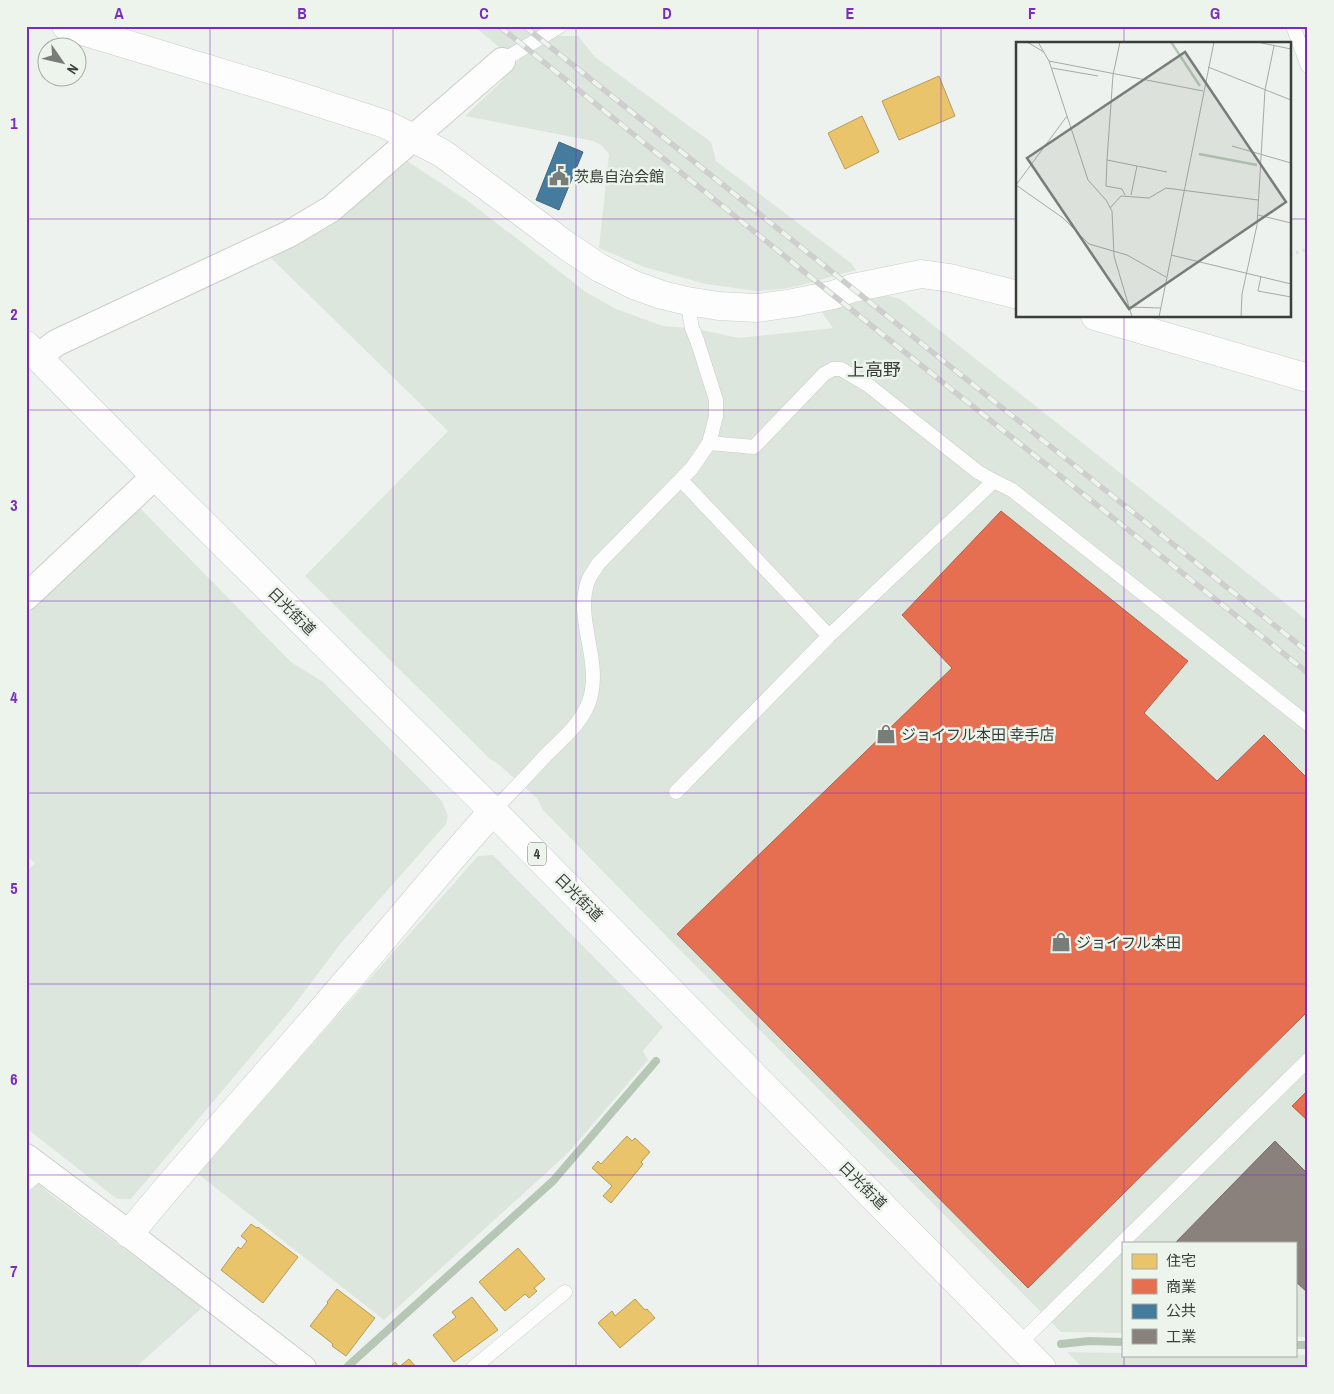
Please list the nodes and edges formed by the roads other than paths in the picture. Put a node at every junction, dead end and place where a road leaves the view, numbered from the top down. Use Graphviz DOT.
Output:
graph roads {
  1 [pos="66,26"];
  2 [pos="560,26"];
  3 [pos="1293,26"];
  4 [pos="502,61"];
  5 [pos="1308,66"];
  6 [pos="414,138"];
  7 [pos="1016,294"];
  8 [pos="688,302"];
  9 [pos="1103,318"];
  10 [pos="32,351"];
  11 [pos="1308,378"];
  12 [pos="709,443"];
  13 [pos="155,476"];
  14 [pos="681,480"];
  15 [pos="994,481"];
  16 [pos="26,597"];
  17 [pos="829,636"];
  18 [pos="1308,724"];
  19 [pos="676,792"];
  20 [pos="494,811"];
  21 [pos="1308,1060"];
  22 [pos="32,1170"];
  23 [pos="129,1234"];
  24 [pos="1123,1242"];
  25 [pos="1122,1243"];
  26 [pos="564,1292"];
  27 [pos="1020,1344"];
  28 [pos="303,1368"];
  29 [pos="473,1368"];
  30 [pos="1042,1368"];
  1 -- 6 [label="main road"];
  2 -- 4 [label="lane"];
  3 -- 5 [label="lane"];
  4 -- 6 [label="street"];
  6 -- 8 [label="main road"];
  6 -- 10 [label="street"];
  7 -- 8 [label="main road"];
  8 -- 12 [label="lane"];
  9 -- 11 [label="main road"];
  10 -- 13 [label="main road, 日光街道 / 4"];
  12 -- 14 [label="lane"];
  12 -- 15 [label="lane"];
  13 -- 16 [label="street"];
  13 -- 20 [label="main road, 日光街道 / 4"];
  14 -- 17 [label="lane"];
  14 -- 20 [label="lane"];
  15 -- 17 [label="lane"];
  15 -- 18 [label="lane"];
  17 -- 19 [label="lane"];
  20 -- 23 [label="main road"];
  20 -- 27 [label="main road, 日光街道 / 4"];
  21 -- 24 [label="lane"];
  22 -- 23 [label="street"];
  23 -- 28 [label="street"];
  25 -- 27 [label="lane"];
  26 -- 29 [label="lane"];
  27 -- 30 [label="main road, 日光街道 / 4"];
}
